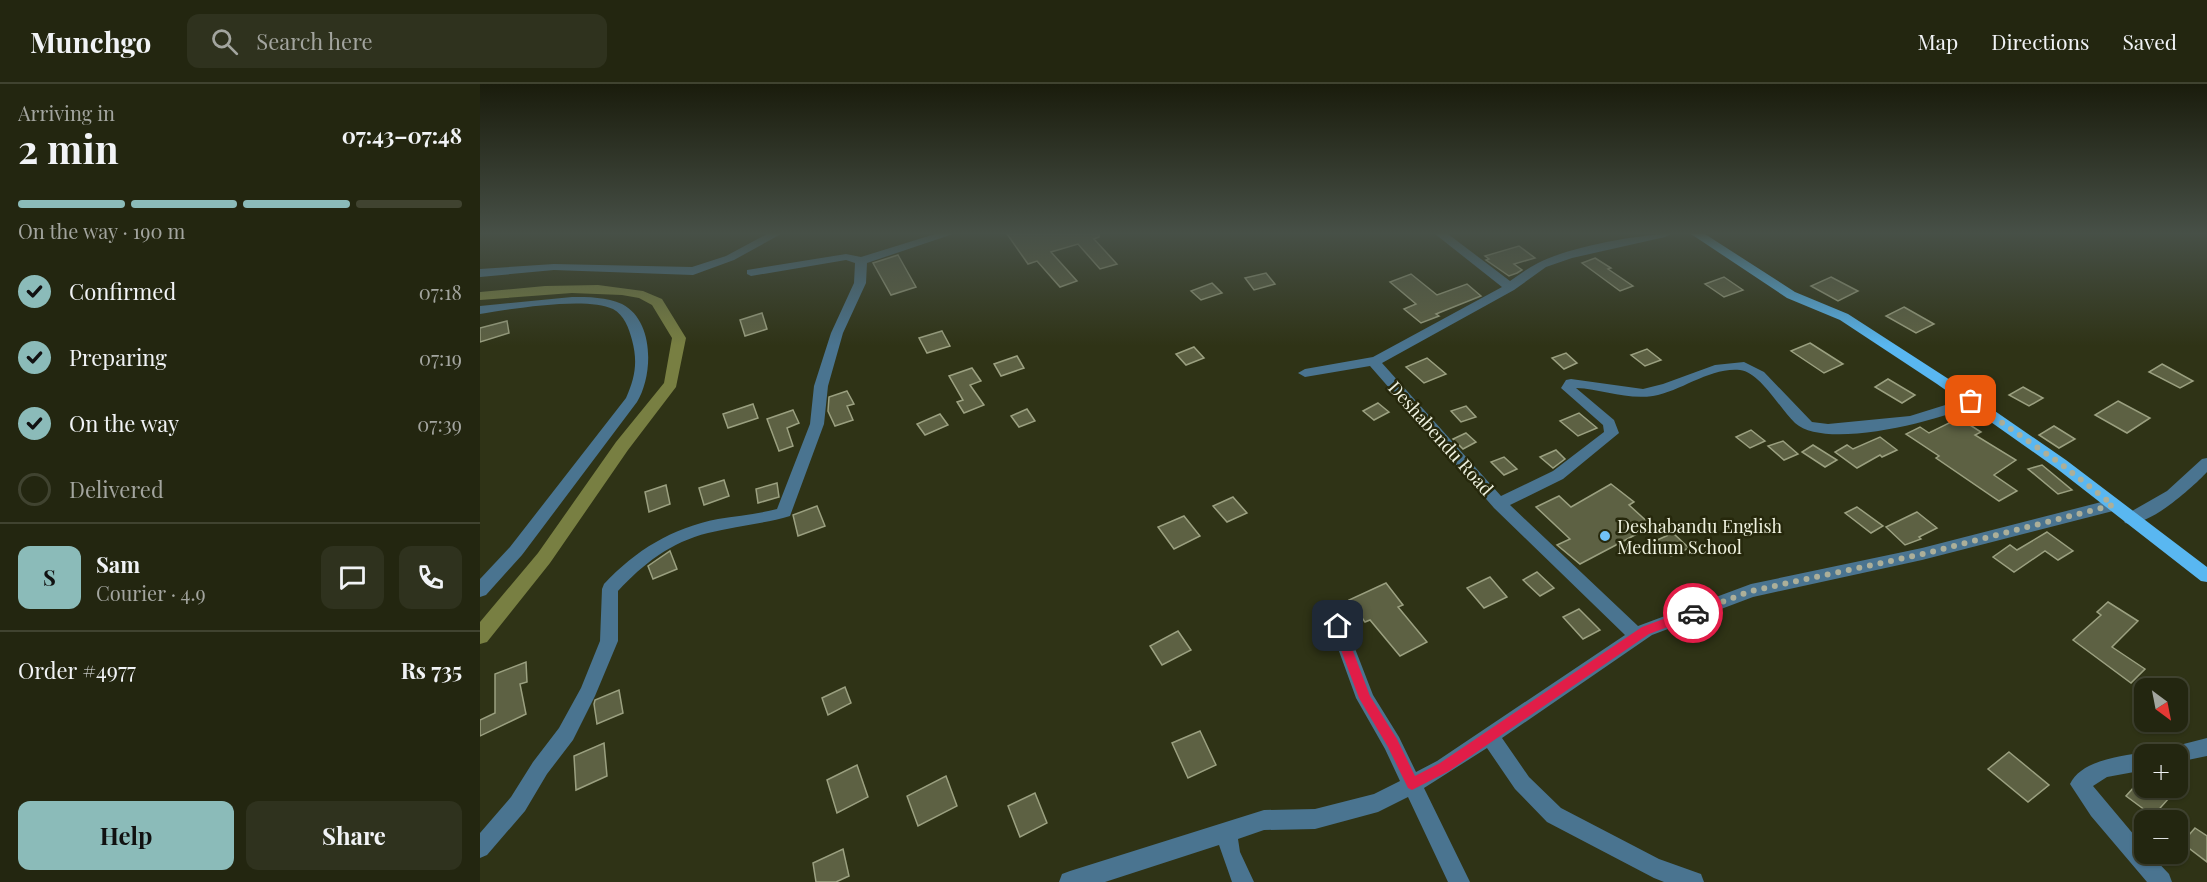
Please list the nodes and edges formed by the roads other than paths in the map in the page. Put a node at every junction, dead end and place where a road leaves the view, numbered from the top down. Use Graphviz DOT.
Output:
graph roads {
  1 [pos="502,271"];
  2 [pos="756,271"];
  3 [pos="861,271"];
  4 [pos="1489,271"];
  5 [pos="1533,271"];
  6 [pos="1753,271"];
  7 [pos="751,272"];
  8 [pos="480,273"];
  9 [pos="1510,287"];
  10 [pos="480,310"];
  11 [pos="1374,361"];
  12 [pos="1305,373"];
  13 [pos="1971,401"];
  14 [pos="2207,463"];
  15 [pos="1499,504"];
  16 [pos="2113,505"];
  17 [pos="2131,519"];
  18 [pos="2207,576"];
  19 [pos="480,590"];
  20 [pos="1331,607"];
  21 [pos="1637,636"];
  22 [pos="1490,736"];
  23 [pos="2207,747"];
  24 [pos="2188,751"];
  25 [pos="2134,762"];
  26 [pos="1412,784"];
  27 [pos="1227,833"];
  28 [pos="480,848"];
  29 [pos="1071,882"];
  30 [pos="1244,882"];
  31 [pos="1459,882"];
  32 [pos="1693,882"];
  33 [pos="2161,882"];
  1 -- 8 [label="street"];
  2 -- 7 [label="street"];
  3 -- 28 [label="street"];
  4 -- 9 [label="street"];
  5 -- 9 [label="street, Deshabendu Road"];
  6 -- 13 [label="main road"];
  9 -- 11 [label="street, Deshabendu Road"];
  10 -- 19 [label="street"];
  11 -- 12 [label="street"];
  11 -- 15 [label="street, Deshabendu Road"];
  13 -- 15 [label="street, Deshabendu Road"];
  13 -- 16 [label="main road"];
  14 -- 17 [label="street"];
  15 -- 21 [label="street"];
  16 -- 17 [label="main road"];
  16 -- 21 [label="street"];
  17 -- 18 [label="main road"];
  20 -- 26 [label="street"];
  21 -- 22 [label="street"];
  22 -- 26 [label="street"];
  22 -- 32 [label="street"];
  23 -- 24 [label="street"];
  25 -- 33 [label="street"];
  26 -- 27 [label="street"];
  26 -- 31 [label="street"];
  27 -- 29 [label="street"];
  27 -- 30 [label="street"];
}
